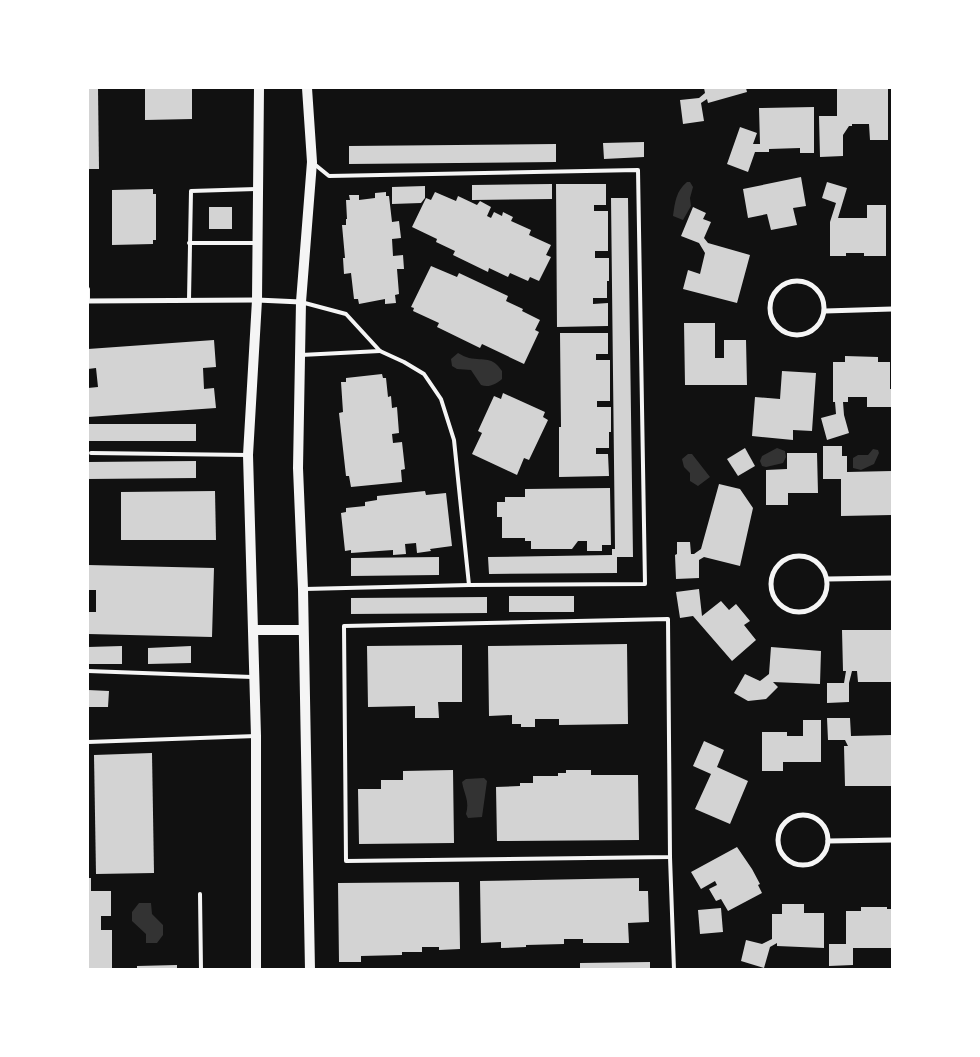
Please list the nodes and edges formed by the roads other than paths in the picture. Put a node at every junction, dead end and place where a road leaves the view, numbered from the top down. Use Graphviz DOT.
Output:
graph roads {
  1 [pos="259,88"];
  2 [pos="307,88"];
  3 [pos="312,162"];
  4 [pos="258,189"];
  5 [pos="189,243"];
  6 [pos="258,243"];
  7 [pos="88,289"];
  8 [pos="189,300"];
  9 [pos="257,300"];
  10 [pos="88,301"];
  11 [pos="302,302"];
  12 [pos="892,309"];
  13 [pos="824,311"];
  14 [pos="380,351"];
  15 [pos="301,355"];
  16 [pos="91,453"];
  17 [pos="248,455"];
  18 [pos="892,578"];
  19 [pos="827,579"];
  20 [pos="469,585"];
  21 [pos="303,589"];
  22 [pos="254,630"];
  23 [pos="303,630"];
  24 [pos="88,671"];
  25 [pos="254,677"];
  26 [pos="256,736"];
  27 [pos="88,742"];
  28 [pos="892,840"];
  29 [pos="828,841"];
  30 [pos="670,856"];
  31 [pos="200,894"];
  32 [pos="201,970"];
  33 [pos="256,970"];
  34 [pos="310,970"];
  35 [pos="674,970"];
  1 -- 4 [label="main road"];
  2 -- 3 [label="main road"];
  3 -- 11 [label="main road"];
  3 -- 20 [label="lane"];
  4 -- 5 [label="lane"];
  4 -- 6 [label="main road"];
  5 -- 6 [label="lane"];
  5 -- 8 [label="lane"];
  6 -- 9 [label="main road"];
  7 -- 10 [label="lane"];
  8 -- 9 [label="street"];
  8 -- 10 [label="street"];
  9 -- 11 [label="street"];
  9 -- 17 [label="main road"];
  11 -- 14 [label="lane"];
  11 -- 15 [label="main road"];
  12 -- 13 [label="street"];
  13 -- 13 [label="street"];
  14 -- 15 [label="lane"];
  14 -- 20 [label="lane"];
  15 -- 21 [label="main road"];
  16 -- 17 [label="lane"];
  17 -- 22 [label="main road"];
  18 -- 19 [label="street"];
  19 -- 19 [label="street"];
  20 -- 21 [label="lane"];
  21 -- 23 [label="main road"];
  22 -- 23 [label="main road"];
  22 -- 25 [label="main road"];
  23 -- 34 [label="main road"];
  24 -- 25 [label="lane"];
  25 -- 26 [label="main road"];
  26 -- 27 [label="lane"];
  26 -- 33 [label="main road"];
  28 -- 29 [label="street"];
  29 -- 29 [label="street"];
  30 -- 30 [label="lane"];
  30 -- 35 [label="lane"];
  31 -- 32 [label="lane"];
}
